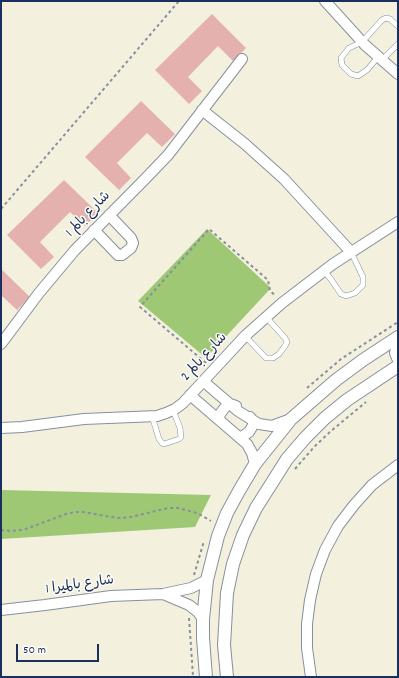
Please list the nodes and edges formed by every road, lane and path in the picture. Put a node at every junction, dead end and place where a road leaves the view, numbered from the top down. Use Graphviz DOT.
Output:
graph roads {
  1 [pos="179,1"];
  2 [pos="325,1"];
  3 [pos="398,26"];
  4 [pos="362,42"];
  5 [pos="398,44"];
  6 [pos="242,59"];
  7 [pos="380,59"];
  8 [pos="398,74"];
  9 [pos="202,110"];
  10 [pos="1,209"];
  11 [pos="109,215"];
  12 [pos="398,222"];
  13 [pos="94,230"];
  14 [pos="351,252"];
  15 [pos="324,271"];
  16 [pos="282,303"];
  17 [pos="266,317"];
  18 [pos="245,336"];
  19 [pos="398,337"];
  20 [pos="1,344"];
  21 [pos="398,347"];
  22 [pos="398,358"];
  23 [pos="398,366"];
  24 [pos="213,369"];
  25 [pos="203,381"];
  26 [pos="190,395"];
  27 [pos="368,401"];
  28 [pos="230,404"];
  29 [pos="173,410"];
  30 [pos="152,416"];
  31 [pos="219,419"];
  32 [pos="291,420"];
  33 [pos="254,422"];
  34 [pos="1,428"];
  35 [pos="240,438"];
  36 [pos="255,464"];
  37 [pos="398,465"];
  38 [pos="295,470"];
  39 [pos="211,521"];
  40 [pos="1,530"];
  41 [pos="207,580"];
  42 [pos="162,594"];
  43 [pos="1,610"];
  44 [pos="203,618"];
  45 [pos="206,677"];
  46 [pos="227,677"];
  47 [pos="311,677"];
  1 -- 10 [label="path"];
  2 -- 4 [label="street"];
  3 -- 4 [label="lane"];
  4 -- 7 [label="street"];
  4 -- 7 [label="lane"];
  5 -- 7 [label="lane"];
  6 -- 9 [label="street, شارع بالم 1"];
  7 -- 8 [label="street"];
  9 -- 11 [label="street, شارع بالم 1"];
  9 -- 14 [label="street"];
  11 -- 13 [label="street, شارع بالم 1"];
  11 -- 13 [label="street"];
  12 -- 14 [label="street, شارع بالم 2"];
  13 -- 20 [label="street, شارع بالم 1"];
  14 -- 15 [label="street, شارع بالم 2"];
  14 -- 15 [label="lane"];
  15 -- 16 [label="street, شارع بالم 2"];
  16 -- 17 [label="street, شارع بالم 2"];
  16 -- 24 [label="path"];
  17 -- 18 [label="street, شارع بالم 2"];
  17 -- 18 [label="lane"];
  18 -- 24 [label="street, شارع بالم 2"];
  19 -- 32 [label="street"];
  21 -- 22 [label="street"];
  23 -- 46 [label="street"];
  24 -- 25 [label="street, شارع بالم 2"];
  25 -- 26 [label="street, شارع بالم 2"];
  25 -- 28 [label="street"];
  26 -- 29 [label="street, شارع بالم 2"];
  26 -- 31 [label="street"];
  27 -- 38 [label="path"];
  28 -- 31 [label="street"];
  28 -- 33 [label="street"];
  29 -- 30 [label="street, شارع بالم 2"];
  29 -- 30 [label="lane"];
  30 -- 34 [label="street, شارع بالم 2"];
  31 -- 35 [label="street"];
  32 -- 33 [label="street"];
  32 -- 36 [label="street"];
  33 -- 35 [label="street"];
  35 -- 36 [label="street"];
  36 -- 41 [label="street"];
  37 -- 47 [label="street"];
  39 -- 40 [label="path"];
  41 -- 42 [label="street, شارع بالميرا 1"];
  41 -- 44 [label="street"];
  42 -- 43 [label="street, شارع بالميرا 1"];
  42 -- 44 [label="street, شارع بالميرا 1"];
  44 -- 45 [label="street"];
}
